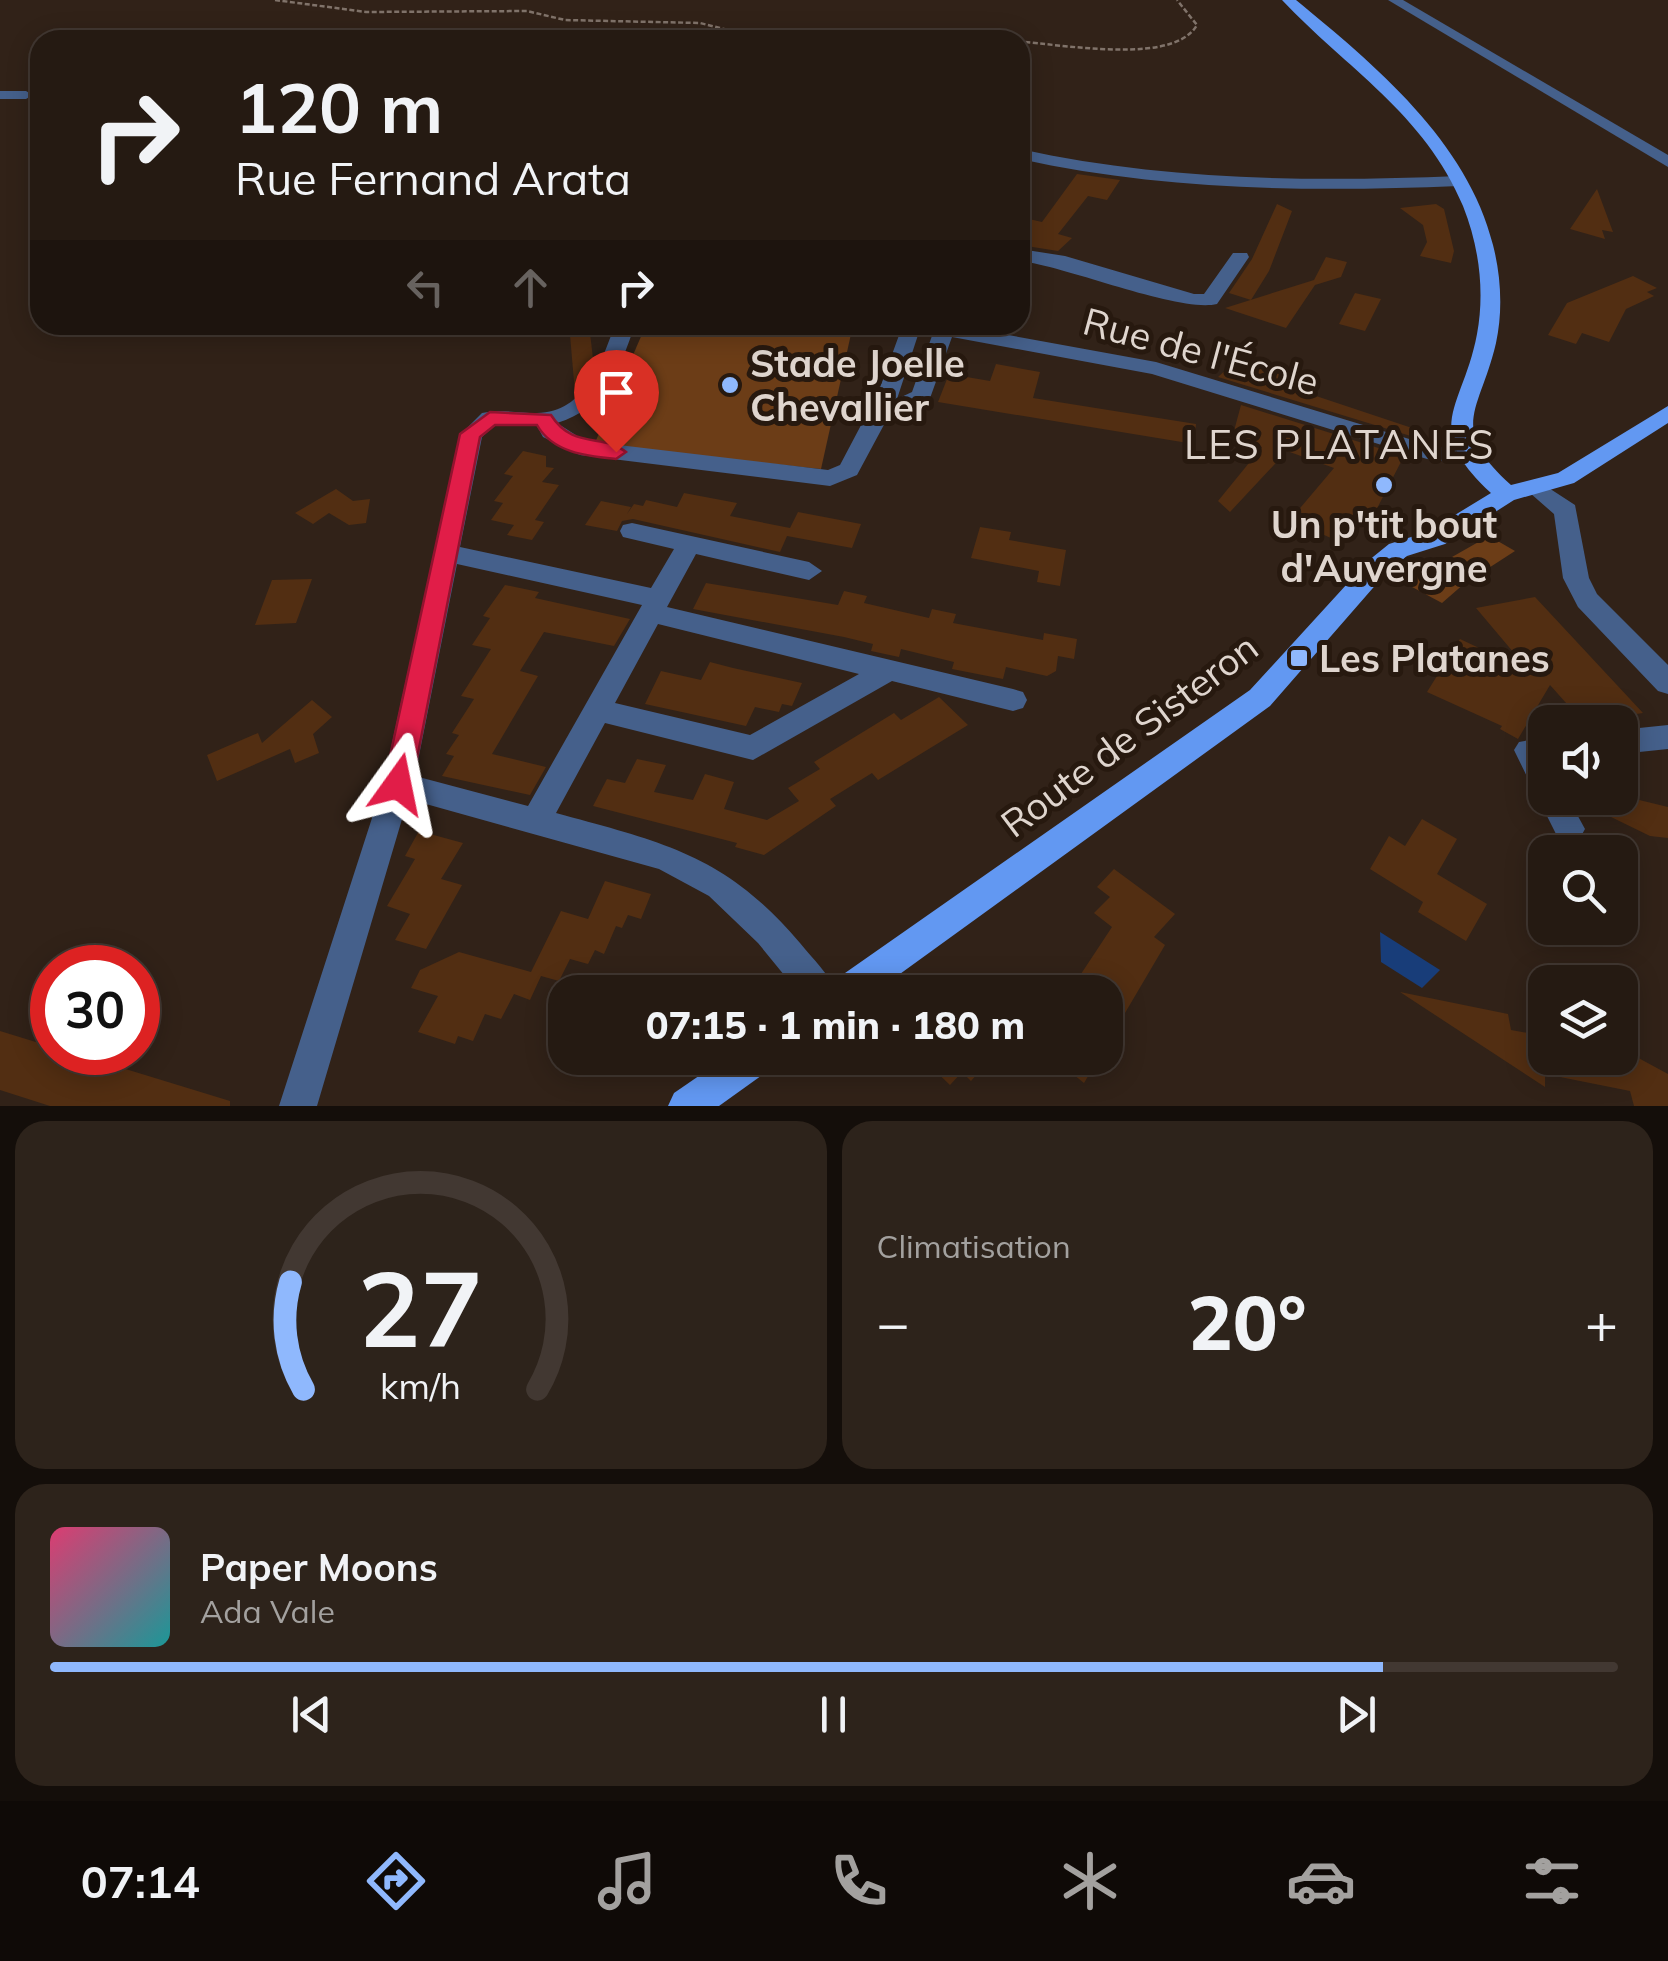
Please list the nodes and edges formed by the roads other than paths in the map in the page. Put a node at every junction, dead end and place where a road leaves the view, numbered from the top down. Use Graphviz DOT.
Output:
graph roads {
  1 [pos="1288,0"];
  2 [pos="1394,0"];
  3 [pos="0,95"];
  4 [pos="26,95"];
  5 [pos="1030,156"];
  6 [pos="1668,162"];
  7 [pos="1459,181"];
  8 [pos="1030,256"];
  9 [pos="1240,256"];
  10 [pos="621,335"];
  11 [pos="909,335"];
  12 [pos="943,335"];
  13 [pos="982,335"];
  14 [pos="1668,413"];
  15 [pos="874,418"];
  16 [pos="544,420"];
  17 [pos="1470,458"];
  18 [pos="1535,487"];
  19 [pos="1506,494"];
  20 [pos="632,530"];
  21 [pos="689,544"];
  22 [pos="446,553"];
  23 [pos="809,571"];
  24 [pos="654,606"];
  25 [pos="887,671"];
  26 [pos="1668,683"];
  27 [pos="1013,700"];
  28 [pos="597,710"];
  29 [pos="1668,737"];
  30 [pos="1638,740"];
  31 [pos="398,784"];
  32 [pos="1562,815"];
  33 [pos="535,822"];
  34 [pos="1570,829"];
  35 [pos="805,975"];
  36 [pos="870,975"];
  37 [pos="731,1075"];
  38 [pos="298,1106"];
  39 [pos="687,1106"];
  1 -- 7 [label="main road"];
  2 -- 6 [label="street"];
  3 -- 4 [label="street"];
  5 -- 7 [label="street"];
  7 -- 17 [label="main road"];
  8 -- 9 [label="street"];
  10 -- 16 [label="street"];
  11 -- 15 [label="street, Rue de l'École"];
  12 -- 15 [label="street"];
  13 -- 17 [label="street, Rue de l'École"];
  14 -- 18 [label="main road, Route de Sisteron"];
  15 -- 16 [label="street"];
  16 -- 22 [label="street"];
  17 -- 19 [label="main road"];
  18 -- 19 [label="main road, Route de Sisteron"];
  18 -- 26 [label="street"];
  19 -- 36 [label="main road, Route de Sisteron"];
  20 -- 21 [label="street"];
  21 -- 23 [label="street"];
  21 -- 24 [label="street"];
  22 -- 24 [label="street"];
  22 -- 31 [label="street"];
  24 -- 25 [label="street"];
  24 -- 28 [label="street"];
  25 -- 27 [label="street"];
  25 -- 28 [label="street"];
  28 -- 33 [label="street"];
  29 -- 30 [label="street"];
  31 -- 33 [label="street"];
  31 -- 38 [label="street"];
  32 -- 34 [label="street"];
  33 -- 35 [label="street"];
  37 -- 39 [label="main road"];
}
